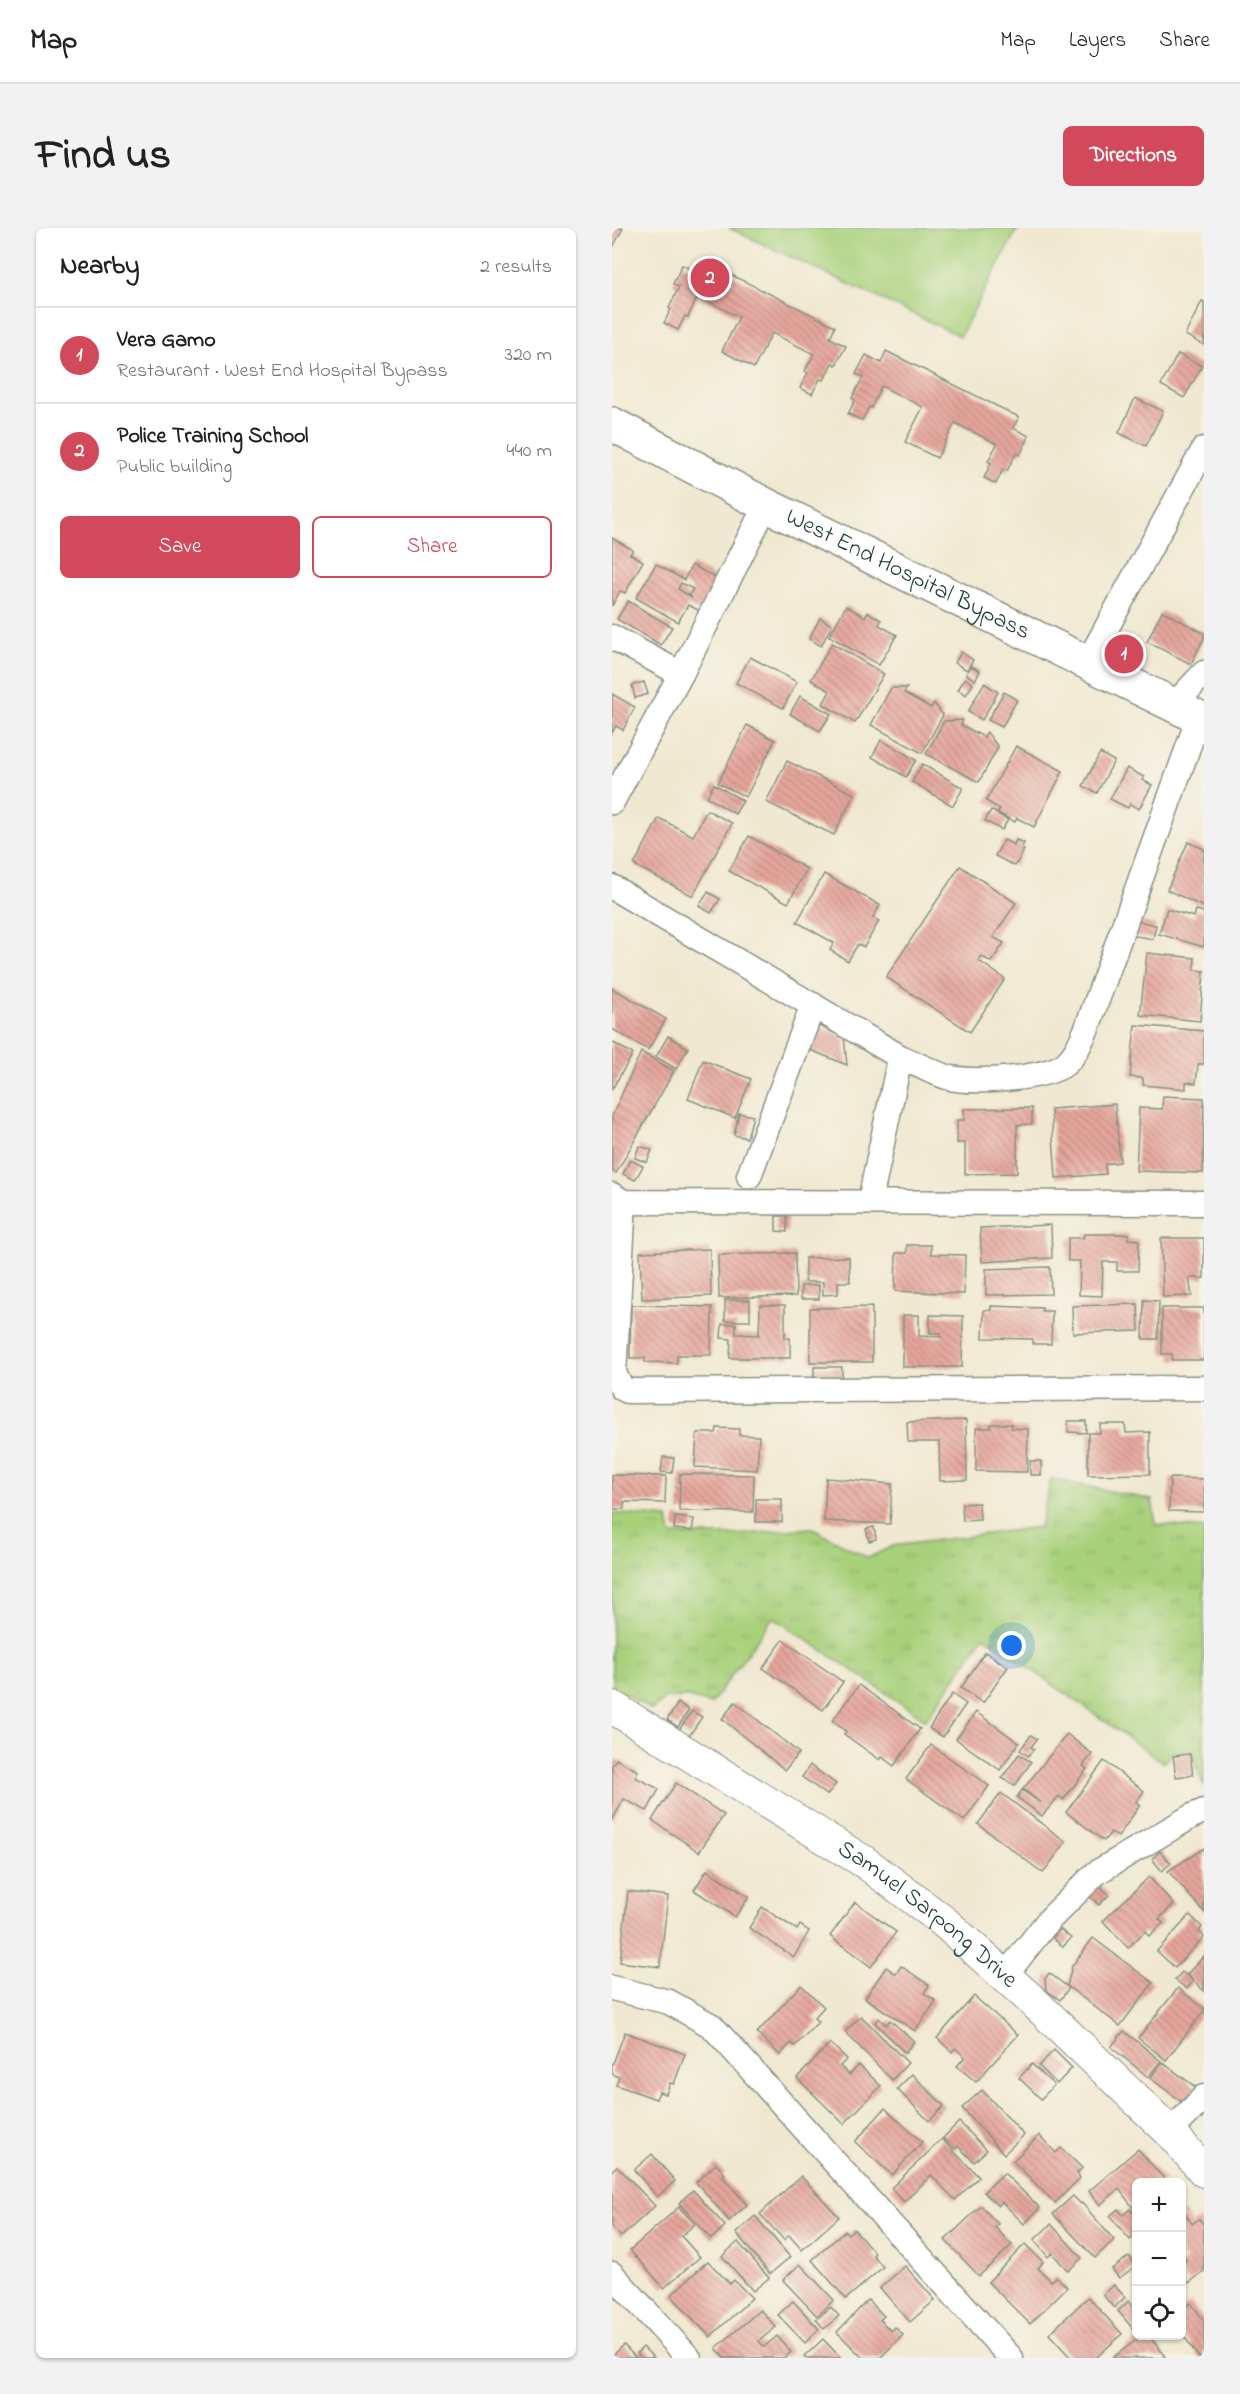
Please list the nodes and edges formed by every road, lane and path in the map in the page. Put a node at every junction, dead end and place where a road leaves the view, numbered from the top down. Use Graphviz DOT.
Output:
graph roads {
  1 [pos="612,423"];
  2 [pos="1204,448"];
  3 [pos="766,505"];
  4 [pos="612,637"];
  5 [pos="1088,662"];
  6 [pos="1204,673"];
  7 [pos="681,674"];
  8 [pos="1192,714"];
  9 [pos="612,802"];
  10 [pos="612,886"];
  11 [pos="813,1005"];
  12 [pos="900,1057"];
  13 [pos="749,1176"];
  14 [pos="618,1198"];
  15 [pos="870,1201"];
  16 [pos="1204,1203"];
  17 [pos="1204,1389"];
  18 [pos="612,1707"];
  19 [pos="1204,1811"];
  20 [pos="1004,1977"];
  21 [pos="612,1988"];
  22 [pos="1204,2097"];
  23 [pos="1170,2132"];
  24 [pos="1204,2171"];
  25 [pos="612,2274"];
  26 [pos="689,2358"];
  27 [pos="1011,2358"];
  1 -- 3 [label="highway, West End Hospital Bypass"];
  2 -- 5 [label="street"];
  3 -- 5 [label="highway, West End Hospital Bypass"];
  3 -- 7 [label="street"];
  4 -- 7 [label="street"];
  5 -- 8 [label="highway, West End Hospital Bypass"];
  6 -- 8 [label="street"];
  7 -- 9 [label="street"];
  8 -- 12 [label="street"];
  10 -- 11 [label="street"];
  11 -- 12 [label="street"];
  11 -- 13 [label="street"];
  12 -- 15 [label="street"];
  14 -- 15 [label="street"];
  14 -- 17 [label="street"];
  15 -- 16 [label="street"];
  18 -- 20 [label="street, Samuel Sarpong Drive"];
  19 -- 20 [label="street"];
  20 -- 23 [label="street, Samuel Sarpong Drive"];
  21 -- 27 [label="street"];
  22 -- 23 [label="street"];
  23 -- 24 [label="street, Samuel Sarpong Drive"];
  25 -- 26 [label="street"];
}
